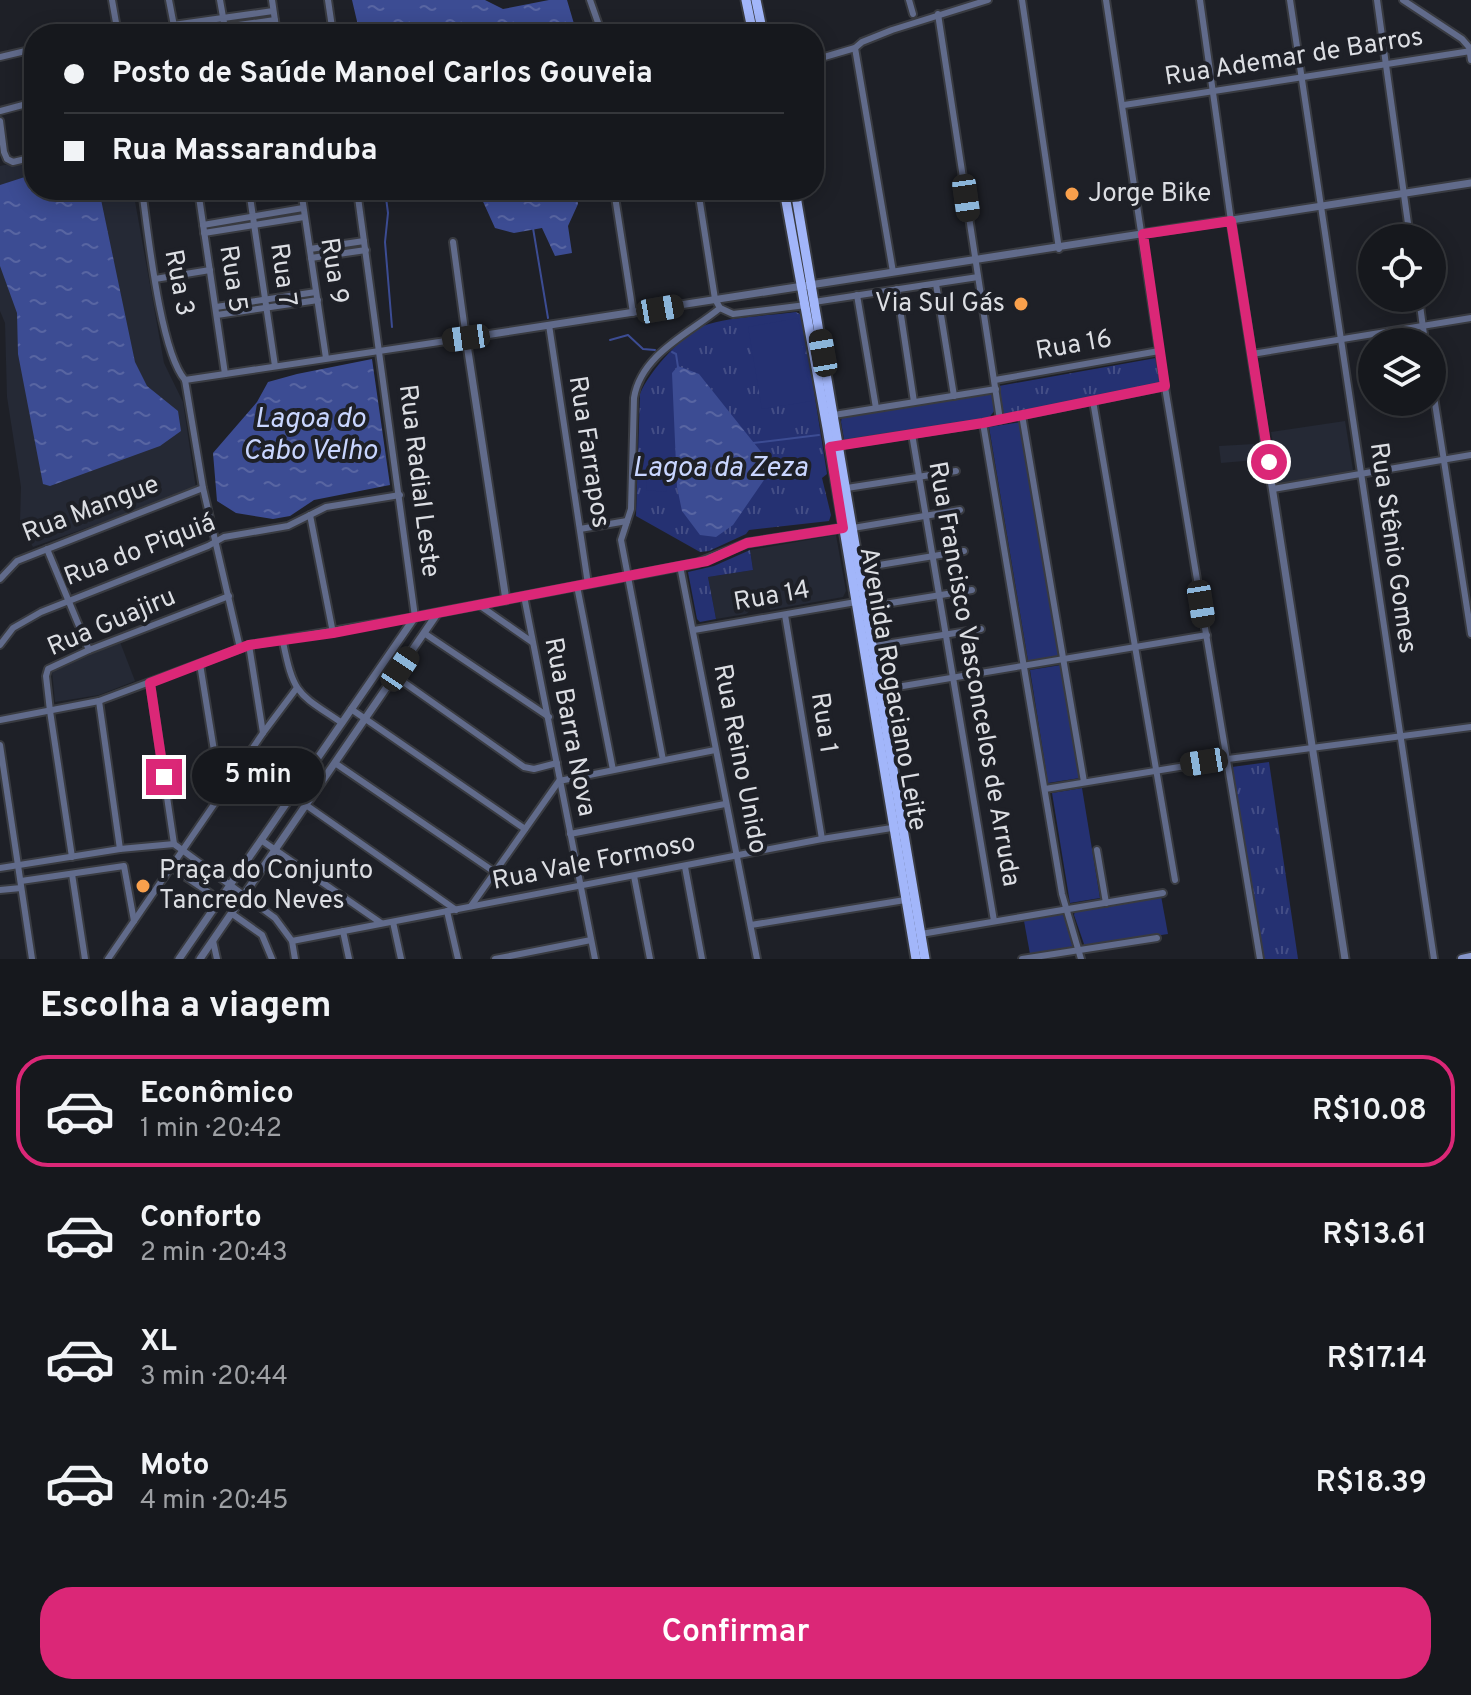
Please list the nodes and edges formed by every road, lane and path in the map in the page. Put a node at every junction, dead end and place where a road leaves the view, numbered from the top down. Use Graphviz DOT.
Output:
graph roads {
  1 [pos="112,0"];
  2 [pos="169,0"];
  3 [pos="220,0"];
  4 [pos="272,0"];
  5 [pos="328,0"];
  6 [pos="590,0"];
  7 [pos="746,0"];
  8 [pos="756,0"];
  9 [pos="909,0"];
  10 [pos="988,0"];
  11 [pos="1022,0"];
  12 [pos="1106,0"];
  13 [pos="1200,0"];
  14 [pos="1290,0"];
  15 [pos="1377,0"];
  16 [pos="1403,0"];
  17 [pos="913,14"];
  18 [pos="938,14"];
  19 [pos="274,16"];
  20 [pos="223,18"];
  21 [pos="116,24"];
  22 [pos="173,24"];
  23 [pos="180,24"];
  24 [pos="224,24"];
  25 [pos="246,24"];
  26 [pos="275,24"];
  27 [pos="332,24"];
  28 [pos="598,24"];
  29 [pos="751,24"];
  30 [pos="761,24"];
  31 [pos="855,48"];
  32 [pos="24,51"];
  33 [pos="1470,52"];
  34 [pos="0,57"];
  35 [pos="824,57"];
  36 [pos="1471,60"];
  37 [pos="1386,65"];
  38 [pos="1301,77"];
  39 [pos="1211,90"];
  40 [pos="24,105"];
  41 [pos="1124,105"];
  42 [pos="0,111"];
  43 [pos="0,121"];
  44 [pos="24,159"];
  45 [pos="1471,183"];
  46 [pos="1404,195"];
  47 [pos="143,200"];
  48 [pos="200,200"];
  49 [pos="251,200"];
  50 [pos="302,200"];
  51 [pos="358,200"];
  52 [pos="616,200"];
  53 [pos="700,200"];
  54 [pos="786,200"];
  55 [pos="796,200"];
  56 [pos="1323,207"];
  57 [pos="303,208"];
  58 [pos="304,217"];
  59 [pos="254,220"];
  60 [pos="1231,221"];
  61 [pos="1408,224"];
  62 [pos="204,229"];
  63 [pos="1143,234"];
  64 [pos="364,241"];
  65 [pos="453,242"];
  66 [pos="310,249"];
  67 [pos="1059,249"];
  68 [pos="366,250"];
  69 [pos="311,258"];
  70 [pos="976,259"];
  71 [pos="210,270"];
  72 [pos="893,272"];
  73 [pos="978,277"];
  74 [pos="155,279"];
  75 [pos="936,284"];
  76 [pos="807,286"];
  77 [pos="897,289"];
  78 [pos="316,292"];
  79 [pos="857,295"];
  80 [pos="715,299"];
  81 [pos="318,300"];
  82 [pos="266,303"];
  83 [pos="810,303"];
  84 [pos="216,307"];
  85 [pos="720,308"];
  86 [pos="1421,312"];
  87 [pos="633,313"];
  88 [pos="217,315"];
  89 [pos="1471,318"];
  90 [pos="549,325"];
  91 [pos="1423,325"];
  92 [pos="1423,328"];
  93 [pos="466,338"];
  94 [pos="1340,339"];
  95 [pos="381,350"];
  96 [pos="1159,351"];
  97 [pos="1252,354"];
  98 [pos="326,358"];
  99 [pos="275,366"];
  100 [pos="225,374"];
  101 [pos="185,380"];
  102 [pos="995,380"];
  103 [pos="1165,386"];
  104 [pos="996,389"];
  105 [pos="954,396"];
  106 [pos="1093,401"];
  107 [pos="914,402"];
  108 [pos="876,408"];
  109 [pos="1022,415"];
  110 [pos="829,416"];
  111 [pos="1437,416"];
  112 [pos="1000,420"];
  113 [pos="983,423"];
  114 [pos="912,434"];
  115 [pos="833,437"];
  116 [pos="1471,455"];
  117 [pos="1444,459"];
  118 [pos="956,471"];
  119 [pos="1361,475"];
  120 [pos="919,476"];
  121 [pos="203,488"];
  122 [pos="847,488"];
  123 [pos="1273,489"];
  124 [pos="400,495"];
  125 [pos="960,510"];
  126 [pos="310,515"];
  127 [pos="927,516"];
  128 [pos="627,521"];
  129 [pos="848,528"];
  130 [pos="580,529"];
  131 [pos="216,542"];
  132 [pos="47,549"];
  133 [pos="964,551"];
  134 [pos="933,555"];
  135 [pos="680,566"];
  136 [pos="861,568"];
  137 [pos="627,577"];
  138 [pos="0,579"];
  139 [pos="588,584"];
  140 [pos="577,586"];
  141 [pos="972,590"];
  142 [pos="940,595"];
  143 [pos="229,596"];
  144 [pos="524,596"];
  145 [pos="68,600"];
  146 [pos="506,600"];
  147 [pos="856,602"];
  148 [pos="479,605"];
  149 [pos="866,607"];
  150 [pos="437,614"];
  151 [pos="785,615"];
  152 [pos="415,617"];
  153 [pos="981,629"];
  154 [pos="694,630"];
  155 [pos="333,633"];
  156 [pos="424,633"];
  157 [pos="946,634"];
  158 [pos="1471,634"];
  159 [pos="1207,635"];
  160 [pos="283,642"];
  161 [pos="532,642"];
  162 [pos="0,645"];
  163 [pos="249,645"];
  164 [pos="873,646"];
  165 [pos="1135,647"];
  166 [pos="240,648"];
  167 [pos="89,650"];
  168 [pos="386,659"];
  169 [pos="1063,659"];
  170 [pos="200,664"];
  171 [pos="1023,666"];
  172 [pos="397,672"];
  173 [pos="953,678"];
  174 [pos="150,683"];
  175 [pos="296,689"];
  176 [pos="876,690"];
  177 [pos="99,701"];
  178 [pos="351,709"];
  179 [pos="50,711"];
  180 [pos="549,717"];
  181 [pos="0,720"];
  182 [pos="365,720"];
  183 [pos="342,723"];
  184 [pos="1471,727"];
  185 [pos="263,733"];
  186 [pos="1399,737"];
  187 [pos="0,745"];
  188 [pos="1313,749"];
  189 [pos="715,750"];
  190 [pos="1228,759"];
  191 [pos="663,760"];
  192 [pos="335,763"];
  193 [pos="557,763"];
  194 [pos="613,770"];
  195 [pos="1156,770"];
  196 [pos="559,781"];
  197 [pos="1084,782"];
  198 [pos="1045,789"];
  199 [pos="221,794"];
  200 [pos="725,804"];
  201 [pos="306,805"];
  202 [pos="898,827"];
  203 [pos="525,829"];
  204 [pos="570,834"];
  205 [pos="822,839"];
  206 [pos="261,840"];
  207 [pos="174,844"];
  208 [pos="275,848"];
  209 [pos="120,849"];
  210 [pos="1097,850"];
  211 [pos="180,854"];
  212 [pos="737,856"];
  213 [pos="72,857"];
  214 [pos="172,866"];
  215 [pos="18,867"];
  216 [pos="685,867"];
  217 [pos="0,868"];
  218 [pos="496,873"];
  219 [pos="72,874"];
  220 [pos="634,876"];
  221 [pos="1175,880"];
  222 [pos="21,883"];
  223 [pos="229,886"];
  224 [pos="580,887"];
  225 [pos="0,890"];
  226 [pos="1163,893"];
  227 [pos="242,897"];
  228 [pos="221,899"];
  229 [pos="905,900"];
  230 [pos="1106,903"];
  231 [pos="471,907"];
  232 [pos="1067,909"];
  233 [pos="456,910"];
  234 [pos="233,911"];
  235 [pos="447,911"];
  236 [pos="134,921"];
  237 [pos="994,921"];
  238 [pos="393,922"];
  239 [pos="381,923"];
  240 [pos="751,925"];
  241 [pos="343,931"];
  242 [pos="921,934"];
  243 [pos="1157,938"];
  244 [pos="591,940"];
  245 [pos="213,941"];
  246 [pos="292,941"];
  247 [pos="1080,950"];
  248 [pos="1471,957"];
  249 [pos="32,959"];
  250 [pos="85,959"];
  251 [pos="108,959"];
  252 [pos="179,959"];
  253 [pos="200,959"];
  254 [pos="217,959"];
  255 [pos="272,959"];
  256 [pos="295,959"];
  257 [pos="349,959"];
  258 [pos="401,959"];
  259 [pos="458,959"];
  260 [pos="495,959"];
  261 [pos="595,959"];
  262 [pos="650,959"];
  263 [pos="702,959"];
  264 [pos="757,959"];
  265 [pos="916,959"];
  266 [pos="925,959"];
  267 [pos="1022,959"];
  268 [pos="1081,959"];
  269 [pos="1260,959"];
  270 [pos="1345,959"];
  271 [pos="1434,959"];
  272 [pos="1462,959"];
  1 -- 21 [label="street"];
  2 -- 22 [label="street"];
  3 -- 20 [label="street"];
  4 -- 19 [label="street"];
  5 -- 27 [label="street"];
  6 -- 28 [label="street"];
  7 -- 29 [label="main road"];
  8 -- 30 [label="main road"];
  9 -- 17 [label="street"];
  10 -- 18 [label="street"];
  11 -- 67 [label="street"];
  12 -- 41 [label="street"];
  13 -- 39 [label="street"];
  14 -- 38 [label="street, Rua Stênio Gomes"];
  15 -- 37 [label="street"];
  16 -- 33 [label="street"];
  18 -- 31 [label="street"];
  18 -- 70 [label="street"];
  19 -- 20 [label="street"];
  19 -- 25 [label="street"];
  19 -- 26 [label="street"];
  20 -- 23 [label="street"];
  20 -- 24 [label="street"];
  31 -- 35 [label="street"];
  31 -- 72 [label="street"];
  32 -- 34 [label="street"];
  33 -- 36 [label="street"];
  33 -- 37 [label="street, Rua Ademar de Barros"];
  37 -- 38 [label="street, Rua Ademar de Barros"];
  37 -- 46 [label="street"];
  38 -- 39 [label="street, Rua Ademar de Barros"];
  38 -- 56 [label="street, Rua Stênio Gomes"];
  39 -- 41 [label="street, Rua Ademar de Barros"];
  39 -- 60 [label="street"];
  40 -- 42 [label="street"];
  41 -- 63 [label="street"];
  43 -- 44 [label="street"];
  45 -- 46 [label="street"];
  46 -- 56 [label="street"];
  46 -- 61 [label="street"];
  47 -- 74 [label="street, Rua 3"];
  48 -- 62 [label="street, Rua 5"];
  49 -- 59 [label="street, Rua 7"];
  50 -- 57 [label="street, Rua 9"];
  51 -- 64 [label="street, Rua Radial Leste"];
  52 -- 87 [label="street"];
  53 -- 80 [label="street"];
  54 -- 76 [label="main road, Avenida Rogaciano Leite"];
  55 -- 76 [label="main road, Avenida Rogaciano Leite"];
  56 -- 60 [label="street"];
  56 -- 94 [label="street, Rua Stênio Gomes"];
  57 -- 58 [label="street, Rua 9"];
  57 -- 59 [label="street"];
  58 -- 59 [label="street"];
  58 -- 66 [label="street, Rua 9"];
  59 -- 62 [label="street"];
  59 -- 82 [label="street, Rua 7"];
  60 -- 63 [label="street"];
  60 -- 97 [label="street"];
  62 -- 71 [label="street, Rua 5"];
  63 -- 67 [label="street"];
  63 -- 96 [label="street"];
  64 -- 66 [label="street"];
  64 -- 68 [label="street, Rua Radial Leste"];
  65 -- 93 [label="street"];
  66 -- 69 [label="street, Rua 9"];
  67 -- 70 [label="street"];
  68 -- 69 [label="street"];
  68 -- 95 [label="street, Rua Radial Leste"];
  69 -- 78 [label="street, Rua 9"];
  70 -- 72 [label="street"];
  70 -- 73 [label="street"];
  71 -- 74 [label="street"];
  71 -- 84 [label="street, Rua 5"];
  72 -- 76 [label="street"];
  73 -- 75 [label="street"];
  73 -- 102 [label="street"];
  74 -- 101 [label="street, Rua 3"];
  75 -- 77 [label="street"];
  75 -- 105 [label="street"];
  76 -- 80 [label="street"];
  76 -- 83 [label="main road, Avenida Rogaciano Leite"];
  77 -- 79 [label="street"];
  77 -- 107 [label="street"];
  78 -- 81 [label="street, Rua 9"];
  78 -- 82 [label="street"];
  79 -- 83 [label="street"];
  79 -- 108 [label="street"];
  80 -- 85 [label="street"];
  80 -- 87 [label="street"];
  81 -- 82 [label="street"];
  81 -- 98 [label="street, Rua 9"];
  82 -- 84 [label="street"];
  82 -- 88 [label="street"];
  82 -- 99 [label="street, Rua 7"];
  83 -- 85 [label="street"];
  83 -- 110 [label="main road, Avenida Rogaciano Leite"];
  84 -- 88 [label="street, Rua 5"];
  85 -- 128 [label="street"];
  86 -- 91 [label="street"];
  87 -- 90 [label="street"];
  88 -- 100 [label="street, Rua 5"];
  89 -- 91 [label="street"];
  90 -- 93 [label="street"];
  90 -- 130 [label="street, Rua Farrapos"];
  91 -- 92 [label="street"];
  91 -- 94 [label="street"];
  93 -- 95 [label="street"];
  93 -- 146 [label="street"];
  94 -- 97 [label="street"];
  94 -- 119 [label="street, Rua Stênio Gomes"];
  95 -- 98 [label="street"];
  95 -- 124 [label="street, Rua Radial Leste"];
  96 -- 102 [label="street, Rua 16"];
  96 -- 103 [label="street"];
  97 -- 123 [label="street"];
  98 -- 99 [label="street"];
  99 -- 100 [label="street"];
  100 -- 101 [label="street"];
  101 -- 121 [label="street, Rua 3"];
  102 -- 104 [label="street"];
  103 -- 106 [label="street"];
  103 -- 159 [label="street"];
  104 -- 105 [label="street"];
  104 -- 112 [label="street"];
  105 -- 107 [label="street"];
  106 -- 109 [label="street"];
  106 -- 165 [label="street"];
  107 -- 108 [label="street"];
  108 -- 110 [label="street"];
  109 -- 112 [label="street"];
  109 -- 169 [label="street"];
  110 -- 115 [label="main road, Avenida Rogaciano Leite"];
  111 -- 117 [label="street"];
  112 -- 113 [label="street"];
  113 -- 114 [label="street"];
  113 -- 171 [label="street"];
  114 -- 115 [label="street"];
  114 -- 120 [label="street, Rua Francisco Vasconcelos de Arruda"];
  115 -- 122 [label="main road, Avenida Rogaciano Leite"];
  115 -- 129 [label="main road, Avenida Rogaciano Leite"];
  116 -- 117 [label="street"];
  117 -- 119 [label="street"];
  117 -- 158 [label="street"];
  118 -- 120 [label="street"];
  119 -- 123 [label="street"];
  119 -- 186 [label="street, Rua Stênio Gomes"];
  120 -- 122 [label="street"];
  120 -- 127 [label="street, Rua Francisco Vasconcelos de Arruda"];
  121 -- 131 [label="street, Rua 3"];
  121 -- 132 [label="street, Rua Mangue"];
  122 -- 129 [label="main road, Avenida Rogaciano Leite"];
  123 -- 188 [label="street"];
  124 -- 126 [label="street, Rua do Piquiá"];
  124 -- 152 [label="street, Rua Radial Leste"];
  125 -- 127 [label="street"];
  126 -- 131 [label="street, Rua do Piquiá"];
  126 -- 155 [label="street"];
  127 -- 129 [label="street"];
  127 -- 134 [label="street, Rua Francisco Vasconcelos de Arruda"];
  128 -- 130 [label="street"];
  128 -- 137 [label="street"];
  129 -- 135 [label="street"];
  129 -- 136 [label="main road, Avenida Rogaciano Leite"];
  129 -- 147 [label="main road, Avenida Rogaciano Leite"];
  130 -- 139 [label="street, Rua Farrapos"];
  131 -- 143 [label="street, Rua 3"];
  131 -- 145 [label="street, Rua do Piquiá"];
  132 -- 138 [label="street, Rua Mangue"];
  132 -- 145 [label="street"];
  133 -- 134 [label="street"];
  134 -- 136 [label="street"];
  134 -- 142 [label="street, Rua Francisco Vasconcelos de Arruda"];
  135 -- 137 [label="street"];
  135 -- 154 [label="street, Rua Reino Unido"];
  136 -- 149 [label="main road, Avenida Rogaciano Leite"];
  137 -- 139 [label="street"];
  137 -- 191 [label="street"];
  139 -- 140 [label="street"];
  140 -- 144 [label="street"];
  140 -- 194 [label="street"];
  141 -- 142 [label="street"];
  142 -- 149 [label="street"];
  142 -- 157 [label="street, Rua Francisco Vasconcelos de Arruda"];
  143 -- 166 [label="street, Rua 3"];
  143 -- 167 [label="street, Rua Guajiru"];
  144 -- 146 [label="street"];
  144 -- 161 [label="street, Rua Barra Nova"];
  145 -- 162 [label="street, Rua do Piquiá"];
  145 -- 167 [label="street"];
  146 -- 148 [label="street"];
  147 -- 151 [label="street, Rua 14"];
  147 -- 176 [label="main road, Avenida Rogaciano Leite"];
  148 -- 150 [label="street"];
  148 -- 161 [label="street"];
  149 -- 164 [label="main road, Avenida Rogaciano Leite"];
  150 -- 152 [label="street"];
  150 -- 156 [label="street"];
  151 -- 154 [label="street, Rua 14"];
  151 -- 205 [label="street, Rua 1"];
  152 -- 155 [label="street"];
  152 -- 168 [label="street"];
  153 -- 157 [label="street"];
  154 -- 189 [label="street, Rua Reino Unido"];
  155 -- 160 [label="street"];
  156 -- 172 [label="street"];
  156 -- 180 [label="street"];
  157 -- 164 [label="street"];
  157 -- 173 [label="street, Rua Francisco Vasconcelos de Arruda"];
  159 -- 165 [label="street"];
  159 -- 190 [label="street"];
  160 -- 163 [label="street"];
  160 -- 175 [label="street"];
  161 -- 180 [label="street, Rua Barra Nova"];
  163 -- 166 [label="street"];
  163 -- 185 [label="street"];
  164 -- 176 [label="main road, Avenida Rogaciano Leite"];
  165 -- 169 [label="street"];
  165 -- 195 [label="street"];
  166 -- 170 [label="street"];
  167 -- 179 [label="street, Rua Guajiru"];
  168 -- 172 [label="street"];
  168 -- 178 [label="street"];
  169 -- 171 [label="street"];
  169 -- 197 [label="street"];
  170 -- 174 [label="street"];
  170 -- 199 [label="street"];
  171 -- 173 [label="street"];
  171 -- 198 [label="street"];
  172 -- 182 [label="street"];
  172 -- 193 [label="street"];
  173 -- 176 [label="street"];
  173 -- 237 [label="street, Rua Francisco Vasconcelos de Arruda"];
  174 -- 177 [label="street"];
  174 -- 207 [label="street"];
  175 -- 183 [label="street"];
  175 -- 185 [label="street"];
  176 -- 202 [label="main road, Avenida Rogaciano Leite"];
  177 -- 179 [label="street"];
  177 -- 209 [label="street"];
  178 -- 182 [label="street"];
  178 -- 183 [label="street"];
  179 -- 181 [label="street"];
  179 -- 213 [label="street"];
  180 -- 193 [label="street, Rua Barra Nova"];
  182 -- 192 [label="street"];
  182 -- 203 [label="street"];
  183 -- 206 [label="street"];
  184 -- 186 [label="street"];
  185 -- 199 [label="street"];
  186 -- 188 [label="street"];
  186 -- 271 [label="street, Rua Stênio Gomes"];
  187 -- 215 [label="street"];
  188 -- 190 [label="street"];
  188 -- 270 [label="street"];
  189 -- 191 [label="street"];
  189 -- 200 [label="street, Rua Reino Unido"];
  190 -- 195 [label="street"];
  190 -- 269 [label="street"];
  191 -- 194 [label="street"];
  192 -- 201 [label="street"];
  192 -- 218 [label="street"];
  193 -- 196 [label="street, Rua Barra Nova"];
  194 -- 196 [label="street"];
  195 -- 197 [label="street"];
  195 -- 221 [label="street"];
  196 -- 203 [label="street"];
  196 -- 204 [label="street, Rua Barra Nova"];
  197 -- 198 [label="street"];
  198 -- 232 [label="street"];
  199 -- 211 [label="street"];
  200 -- 204 [label="street"];
  200 -- 212 [label="street, Rua Reino Unido"];
  201 -- 208 [label="street"];
  201 -- 233 [label="street"];
  202 -- 205 [label="street, Rua Vale Formoso"];
  202 -- 229 [label="main road, Avenida Rogaciano Leite"];
  202 -- 242 [label="main road, Avenida Rogaciano Leite"];
  203 -- 218 [label="street"];
  204 -- 224 [label="street, Rua Barra Nova"];
  205 -- 212 [label="street, Rua Vale Formoso"];
  206 -- 208 [label="street"];
  206 -- 223 [label="street"];
  207 -- 209 [label="street"];
  207 -- 211 [label="street"];
  208 -- 227 [label="street"];
  208 -- 239 [label="street"];
  209 -- 213 [label="street"];
  210 -- 230 [label="street"];
  211 -- 214 [label="street"];
  211 -- 223 [label="street"];
  212 -- 216 [label="street, Rua Vale Formoso"];
  212 -- 240 [label="street, Rua Reino Unido"];
  213 -- 215 [label="street"];
  214 -- 228 [label="street"];
  214 -- 236 [label="street"];
  215 -- 217 [label="street"];
  215 -- 222 [label="street"];
  216 -- 220 [label="street, Rua Vale Formoso"];
  216 -- 263 [label="street"];
  218 -- 231 [label="street"];
  219 -- 222 [label="street"];
  219 -- 236 [label="street"];
  219 -- 250 [label="street"];
  220 -- 224 [label="street, Rua Vale Formoso"];
  220 -- 262 [label="street"];
  222 -- 225 [label="street"];
  222 -- 249 [label="street"];
  223 -- 227 [label="street"];
  223 -- 228 [label="street"];
  224 -- 231 [label="street, Rua Vale Formoso"];
  224 -- 244 [label="street, Rua Barra Nova"];
  226 -- 230 [label="street"];
  227 -- 234 [label="street"];
  227 -- 246 [label="street"];
  228 -- 252 [label="street"];
  229 -- 240 [label="street"];
  229 -- 265 [label="main road, Avenida Rogaciano Leite"];
  230 -- 232 [label="street"];
  231 -- 233 [label="street, Rua Vale Formoso"];
  232 -- 237 [label="street"];
  232 -- 247 [label="street"];
  233 -- 235 [label="street, Rua Vale Formoso"];
  234 -- 245 [label="street"];
  234 -- 255 [label="street"];
  235 -- 238 [label="street, Rua Vale Formoso"];
  235 -- 259 [label="street"];
  236 -- 251 [label="street"];
  237 -- 242 [label="street"];
  238 -- 239 [label="street, Rua Vale Formoso"];
  238 -- 258 [label="street"];
  239 -- 241 [label="street, Rua Vale Formoso"];
  240 -- 264 [label="street, Rua Reino Unido"];
  241 -- 246 [label="street, Rua Vale Formoso"];
  241 -- 257 [label="street"];
  242 -- 266 [label="main road, Avenida Rogaciano Leite"];
  243 -- 247 [label="street"];
  244 -- 260 [label="street"];
  244 -- 261 [label="street, Rua Barra Nova"];
  245 -- 253 [label="street"];
  245 -- 254 [label="street"];
  246 -- 256 [label="street"];
  247 -- 267 [label="street"];
  247 -- 268 [label="street"];
  248 -- 272 [label="main road"];
}
